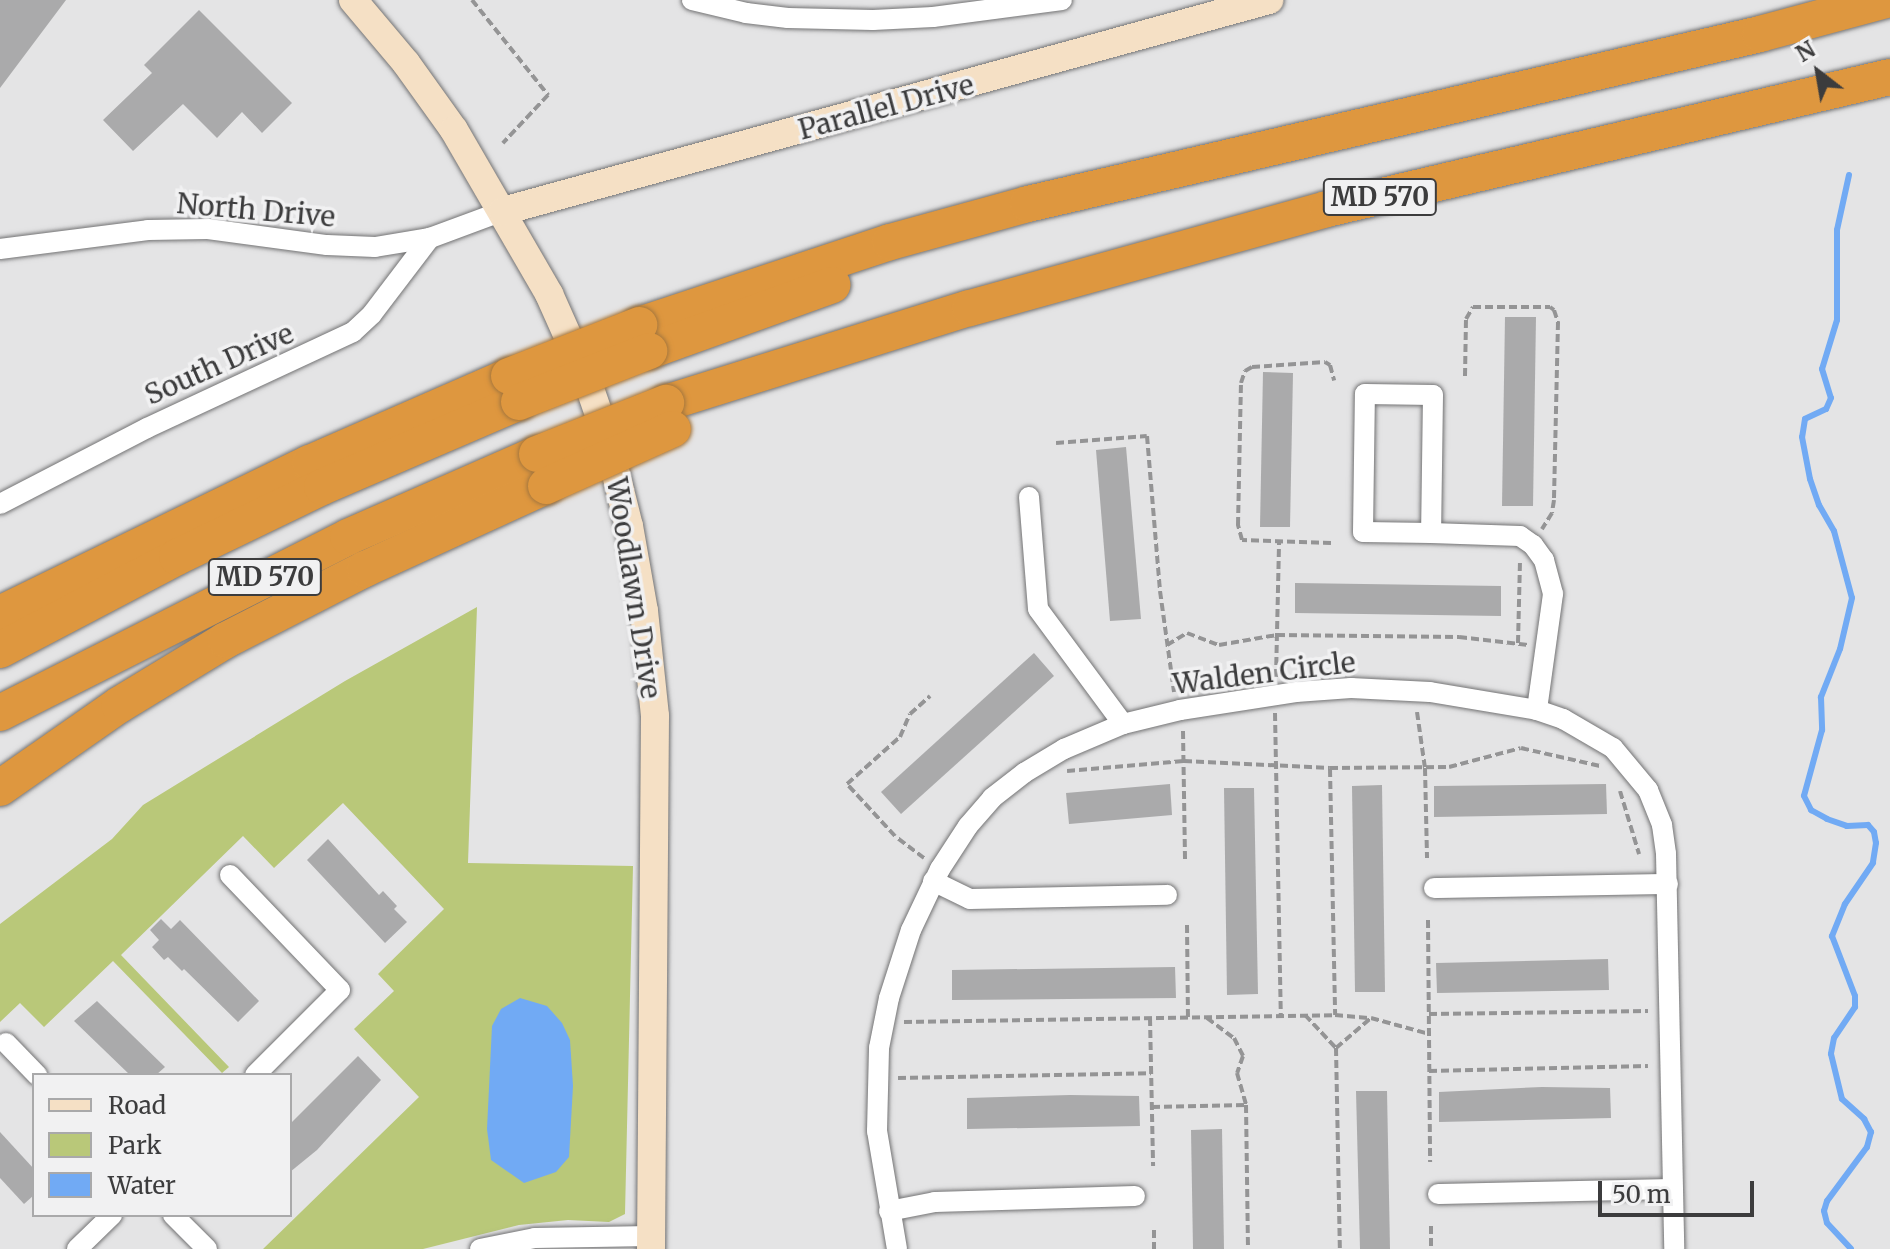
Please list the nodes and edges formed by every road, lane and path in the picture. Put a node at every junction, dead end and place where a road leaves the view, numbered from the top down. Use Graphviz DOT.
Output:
graph roads {
  1 [pos="353,0"];
  2 [pos="472,0"];
  3 [pos="692,0"];
  4 [pos="1062,0"];
  5 [pos="1269,0"];
  6 [pos="1886,0"];
  7 [pos="1890,77"];
  8 [pos="503,143"];
  9 [pos="503,211"];
  10 [pos="430,238"];
  11 [pos="0,249"];
  12 [pos="1465,376"];
  13 [pos="1334,380"];
  14 [pos="514,389"];
  15 [pos="1056,443"];
  16 [pos="541,470"];
  17 [pos="1029,497"];
  18 [pos="0,504"];
  19 [pos="1541,531"];
  20 [pos="1431,533"];
  21 [pos="1279,543"];
  22 [pos="1331,543"];
  23 [pos="1520,549"];
  24 [pos="0,614"];
  25 [pos="1277,635"];
  26 [pos="1518,643"];
  27 [pos="1167,645"];
  28 [pos="1534,647"];
  29 [pos="0,650"];
  30 [pos="1276,680"];
  31 [pos="1174,694"];
  32 [pos="930,696"];
  33 [pos="1275,707"];
  34 [pos="1537,710"];
  35 [pos="1417,712"];
  36 [pos="0,713"];
  37 [pos="1123,724"];
  38 [pos="1183,728"];
  39 [pos="1184,761"];
  40 [pos="1276,767"];
  41 [pos="1330,768"];
  42 [pos="1425,768"];
  43 [pos="1066,771"];
  44 [pos="1609,773"];
  45 [pos="1615,781"];
  46 [pos="0,788"];
  47 [pos="1639,854"];
  48 [pos="1427,858"];
  49 [pos="1185,861"];
  50 [pos="932,872"];
  51 [pos="230,875"];
  52 [pos="1668,884"];
  53 [pos="1434,888"];
  54 [pos="1167,895"];
  55 [pos="1428,920"];
  56 [pos="1187,925"];
  57 [pos="1648,1011"];
  58 [pos="1429,1014"];
  59 [pos="1281,1015"];
  60 [pos="1305,1015"];
  61 [pos="1335,1015"];
  62 [pos="1188,1017"];
  63 [pos="1205,1017"];
  64 [pos="1150,1018"];
  65 [pos="1371,1018"];
  66 [pos="898,1022"];
  67 [pos="1429,1034"];
  68 [pos="6,1043"];
  69 [pos="1336,1048"];
  70 [pos="1648,1066"];
  71 [pos="1429,1071"];
  72 [pos="35,1073"];
  73 [pos="257,1073"];
  74 [pos="1151,1073"];
  75 [pos="888,1078"];
  76 [pos="1246,1105"];
  77 [pos="1152,1107"];
  78 [pos="1430,1162"];
  79 [pos="1153,1166"];
  80 [pos="1673,1189"];
  81 [pos="1438,1194"];
  82 [pos="1135,1196"];
  83 [pos="889,1211"];
  84 [pos="110,1217"];
  85 [pos="175,1217"];
  86 [pos="1431,1226"];
  87 [pos="1154,1230"];
  88 [pos="651,1242"];
  89 [pos="77,1249"];
  90 [pos="207,1249"];
  91 [pos="480,1249"];
  92 [pos="897,1249"];
  93 [pos="1154,1249"];
  94 [pos="1248,1249"];
  95 [pos="1340,1249"];
  96 [pos="1431,1249"];
  97 [pos="1674,1249"];
  1 -- 9 [label="main road, Woodlawn Drive"];
  2 -- 8 [label="path"];
  3 -- 4 [label="street"];
  5 -- 9 [label="main road, Parallel Drive"];
  6 -- 14 [label="highway, MD 570, bridge"];
  7 -- 16 [label="highway, MD 570, bridge"];
  9 -- 10 [label="street, North Drive"];
  9 -- 88 [label="main road, Woodlawn Drive"];
  10 -- 11 [label="street, North Drive"];
  10 -- 18 [label="street, South Drive"];
  12 -- 19 [label="path"];
  13 -- 21 [label="path"];
  14 -- 24 [label="highway"];
  14 -- 29 [label="highway, MD 570"];
  15 -- 27 [label="path"];
  16 -- 36 [label="highway, MD 570"];
  16 -- 46 [label="highway"];
  17 -- 37 [label="street"];
  20 -- 20 [label="street"];
  20 -- 34 [label="street"];
  21 -- 22 [label="path"];
  21 -- 25 [label="path"];
  23 -- 26 [label="path"];
  25 -- 26 [label="path"];
  25 -- 27 [label="path"];
  25 -- 30 [label="path"];
  26 -- 28 [label="path"];
  27 -- 31 [label="path"];
  32 -- 50 [label="path"];
  33 -- 40 [label="path"];
  34 -- 37 [label="street, Walden Circle"];
  34 -- 52 [label="street, Walden Circle"];
  35 -- 42 [label="path"];
  37 -- 50 [label="street, Walden Circle"];
  38 -- 39 [label="path"];
  39 -- 40 [label="path"];
  39 -- 43 [label="path"];
  39 -- 49 [label="path"];
  40 -- 41 [label="path"];
  40 -- 59 [label="path"];
  41 -- 42 [label="path"];
  41 -- 61 [label="path"];
  42 -- 44 [label="path"];
  42 -- 48 [label="path"];
  45 -- 47 [label="path"];
  50 -- 54 [label="street"];
  50 -- 83 [label="street, Walden Circle"];
  51 -- 73 [label="street"];
  52 -- 53 [label="street"];
  52 -- 80 [label="street, Walden Circle"];
  55 -- 58 [label="path"];
  56 -- 62 [label="path"];
  57 -- 58 [label="path"];
  58 -- 67 [label="path"];
  59 -- 60 [label="path"];
  59 -- 63 [label="path"];
  60 -- 61 [label="path"];
  60 -- 69 [label="path"];
  61 -- 65 [label="path"];
  62 -- 63 [label="path"];
  62 -- 64 [label="path"];
  63 -- 76 [label="path"];
  64 -- 66 [label="path"];
  64 -- 74 [label="path"];
  65 -- 67 [label="path"];
  65 -- 69 [label="path"];
  67 -- 71 [label="path"];
  68 -- 72 [label="street"];
  69 -- 95 [label="path"];
  70 -- 71 [label="path"];
  71 -- 78 [label="path"];
  74 -- 75 [label="path"];
  74 -- 77 [label="path"];
  76 -- 77 [label="path"];
  76 -- 94 [label="path"];
  77 -- 79 [label="path"];
  80 -- 81 [label="street"];
  80 -- 97 [label="street, Walden Circle"];
  82 -- 83 [label="street"];
  83 -- 92 [label="street, Walden Circle"];
  84 -- 89 [label="street"];
  85 -- 90 [label="street"];
  86 -- 96 [label="path"];
  87 -- 93 [label="path"];
  88 -- 91 [label="street"];
}
